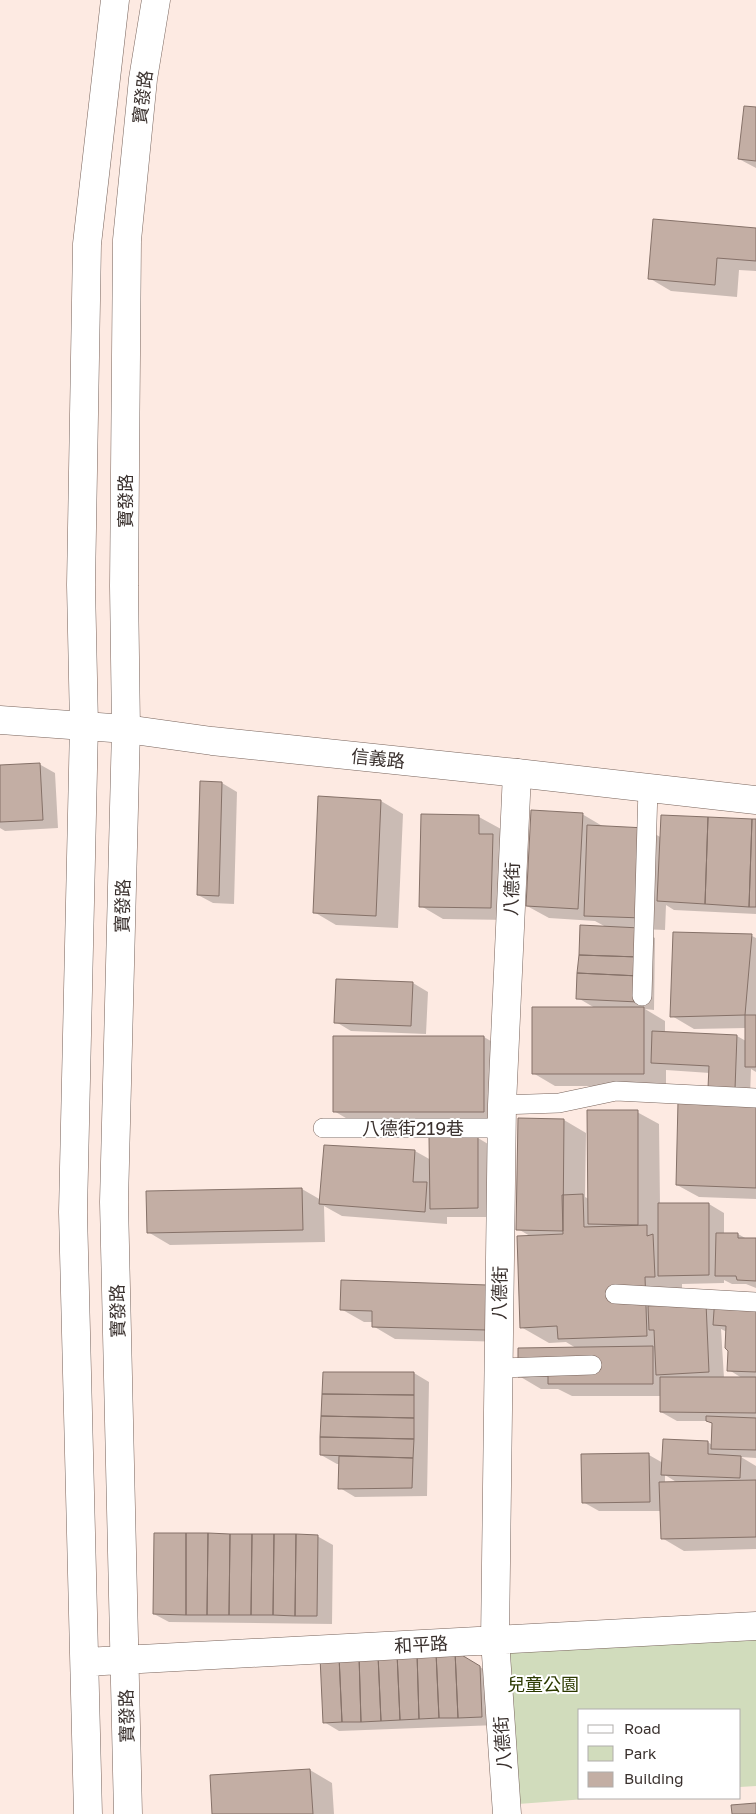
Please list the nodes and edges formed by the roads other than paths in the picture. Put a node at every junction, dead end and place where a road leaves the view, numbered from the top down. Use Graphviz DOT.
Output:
graph roads {
  1 [pos="115,0"];
  2 [pos="156,0"];
  3 [pos="0,720"];
  4 [pos="84,725"];
  5 [pos="126,729"];
  6 [pos="516,773"];
  7 [pos="648,788"];
  8 [pos="756,800"];
  9 [pos="642,996"];
  10 [pos="756,1098"];
  11 [pos="502,1116"];
  12 [pos="323,1128"];
  13 [pos="615,1294"];
  14 [pos="756,1302"];
  15 [pos="592,1365"];
  16 [pos="497,1368"];
  17 [pos="756,1626"];
  18 [pos="495,1640"];
  19 [pos="125,1661"];
  20 [pos="85,1662"];
  21 [pos="88,1814"];
  22 [pos="128,1814"];
  23 [pos="507,1814"];
  1 -- 4 [label="street"];
  2 -- 5 [label="street, 寶發路"];
  3 -- 4 [label="street, 信義路"];
  4 -- 5 [label="street, 信義路"];
  4 -- 20 [label="street"];
  5 -- 6 [label="street, 信義路"];
  5 -- 19 [label="street, 寶發路"];
  6 -- 7 [label="street, 信義路"];
  6 -- 11 [label="street, 八德街"];
  7 -- 8 [label="street, 信義路"];
  7 -- 9 [label="lane"];
  10 -- 11 [label="lane, 八德街219巷"];
  11 -- 12 [label="lane, 八德街219巷"];
  11 -- 16 [label="street, 八德街"];
  13 -- 14 [label="lane"];
  15 -- 16 [label="lane"];
  16 -- 18 [label="street, 八德街"];
  17 -- 18 [label="street, 和平路"];
  18 -- 19 [label="street, 和平路"];
  18 -- 23 [label="street, 八德街"];
  19 -- 20 [label="street, 和平路"];
  19 -- 22 [label="street, 寶發路"];
  20 -- 21 [label="street"];
}
